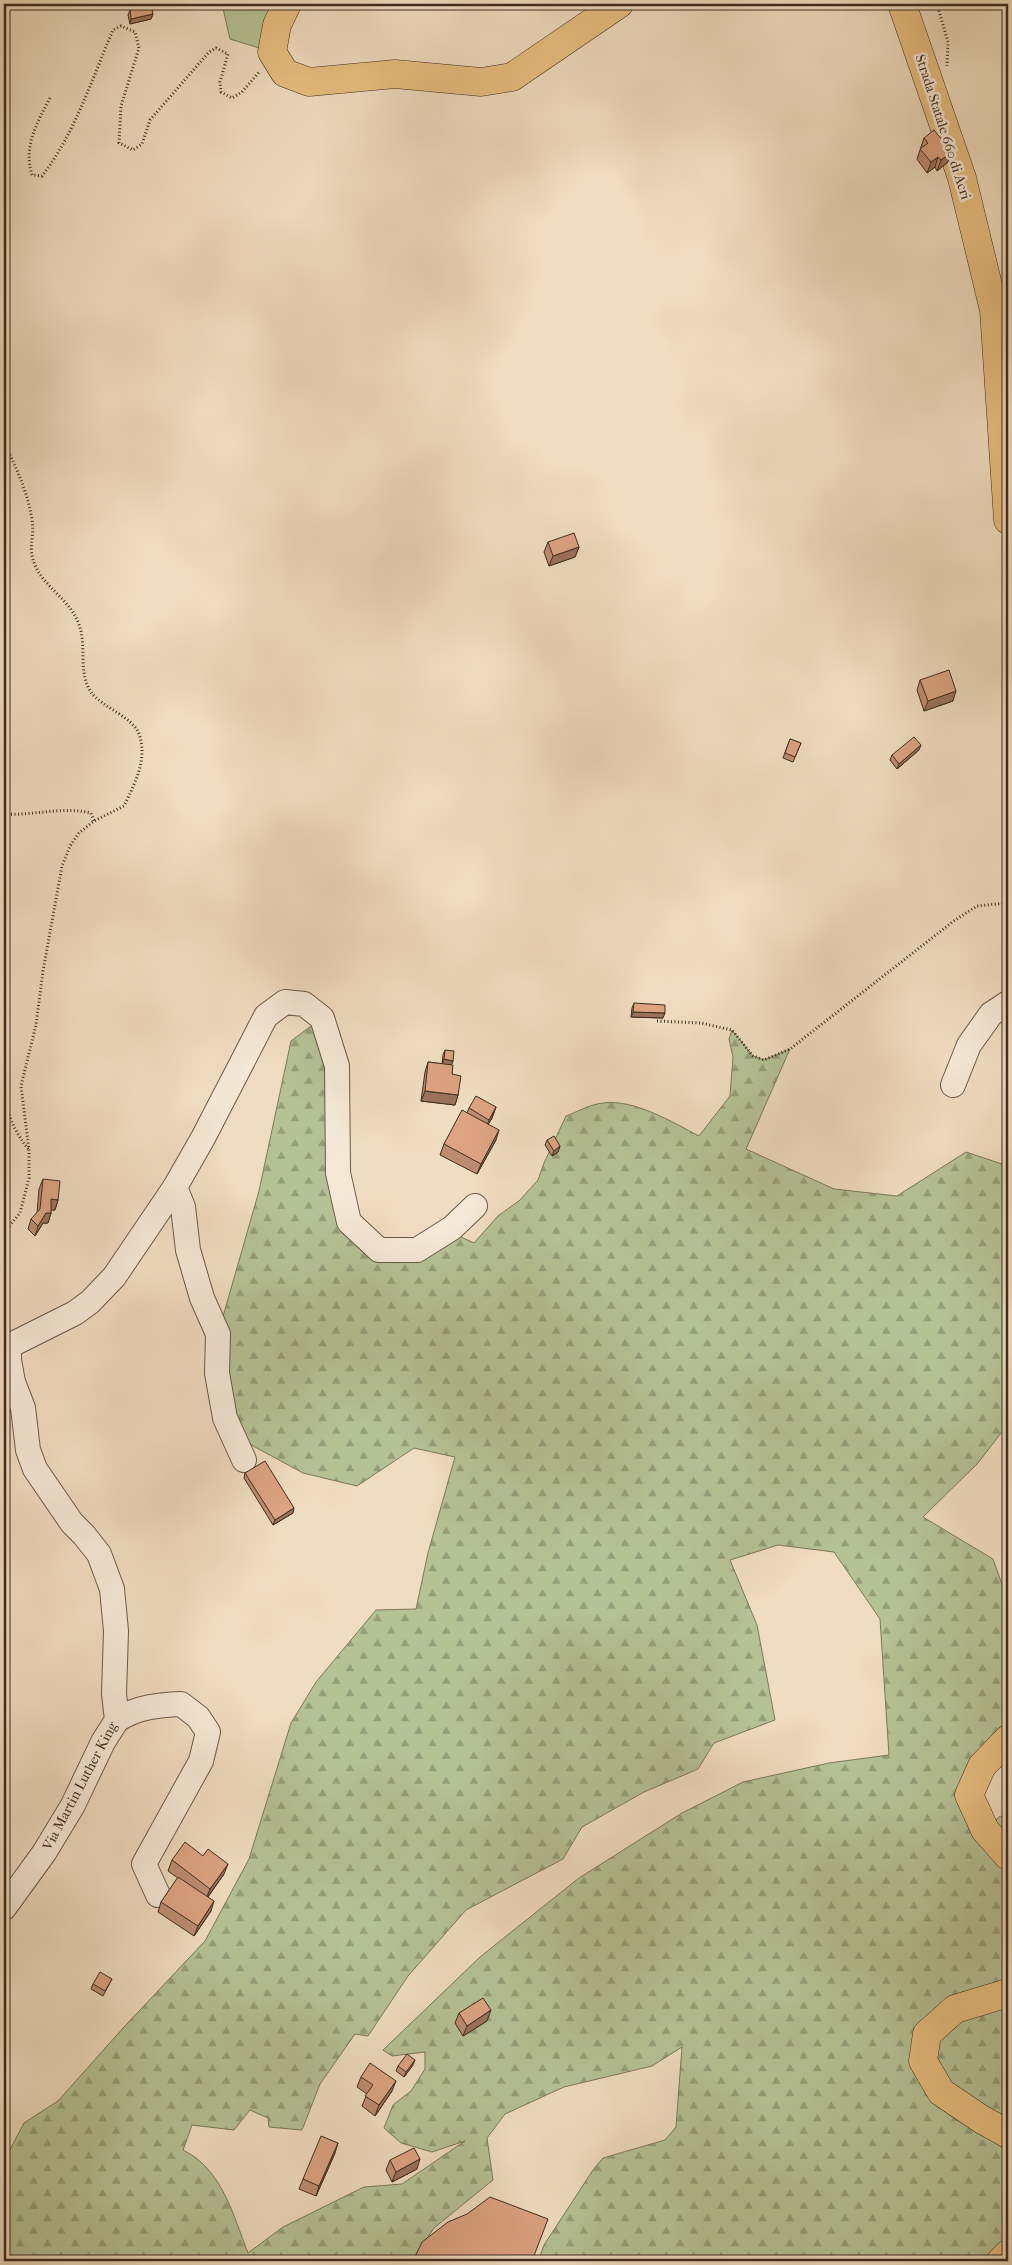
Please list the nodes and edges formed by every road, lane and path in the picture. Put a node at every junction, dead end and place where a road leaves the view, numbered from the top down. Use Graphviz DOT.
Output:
graph roads {
  1 [pos="287,4"];
  2 [pos="619,4"];
  3 [pos="902,4"];
  4 [pos="272,52"];
  5 [pos="50,98"];
  6 [pos="4,442"];
  7 [pos="1008,520"];
  8 [pos="4,814"];
  9 [pos="94,820"];
  10 [pos="1008,903"];
  11 [pos="1008,1003"];
  12 [pos="657,1021"];
  13 [pos="953,1085"];
  14 [pos="4,1098"];
  15 [pos="29,1150"];
  16 [pos="175,1187"];
  17 [pos="475,1206"];
  18 [pos="4,1232"];
  19 [pos="244,1460"];
  20 [pos="117,1720"];
  21 [pos="1008,1738"];
  22 [pos="1008,1856"];
  23 [pos="158,1895"];
  24 [pos="4,1908"];
  25 [pos="1008,1992"];
  26 [pos="1008,2134"];
  27 [pos="1008,2254"];
  28 [pos="1001,2261"];
  1 -- 4 [label="main road"];
  2 -- 4 [label="main road"];
  3 -- 7 [label="main road, Strada Statale 660 di Acri"];
  4 -- 5 [label="path"];
  6 -- 9 [label="path"];
  8 -- 9 [label="path"];
  9 -- 15 [label="path"];
  10 -- 12 [label="path"];
  11 -- 13 [label="street"];
  14 -- 15 [label="path"];
  15 -- 18 [label="path"];
  16 -- 17 [label="street"];
  16 -- 19 [label="street"];
  16 -- 20 [label="street, Via Martin Luther King"];
  20 -- 23 [label="street"];
  20 -- 24 [label="street, Via Martin Luther King"];
  21 -- 22 [label="main road"];
  25 -- 26 [label="main road"];
  27 -- 28 [label="main road"];
}
